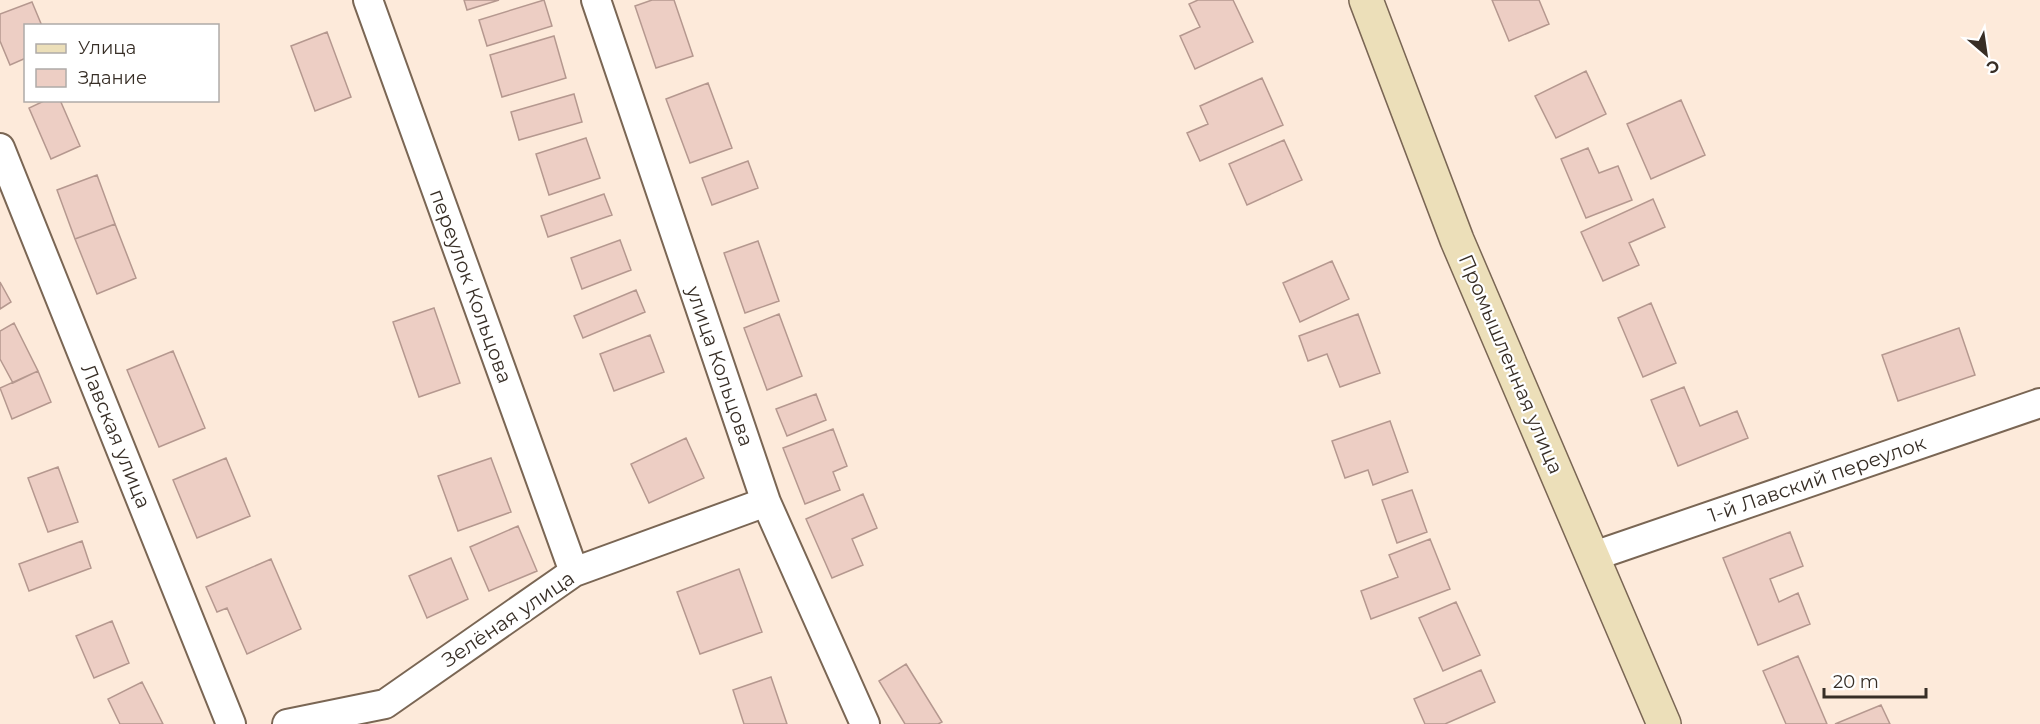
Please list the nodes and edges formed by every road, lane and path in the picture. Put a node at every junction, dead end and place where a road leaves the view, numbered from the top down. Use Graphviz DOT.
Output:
graph roads {
  1 [pos="368,0"];
  2 [pos="596,0"];
  3 [pos="1366,0"];
  4 [pos="0,148"];
  5 [pos="2040,403"];
  6 [pos="766,502"];
  7 [pos="1594,556"];
  8 [pos="574,572"];
  9 [pos="389,714"];
  10 [pos="231,724"];
  11 [pos="287,724"];
  12 [pos="865,724"];
  13 [pos="1664,724"];
  1 -- 8 [label="street, переулок Кольцова"];
  2 -- 6 [label="street, улица Кольцова"];
  3 -- 7 [label="street, Промышленная улица"];
  4 -- 10 [label="street, Лавская улица"];
  5 -- 7 [label="street, 1-й Лавский переулок"];
  6 -- 8 [label="street, Зелёная улица"];
  6 -- 12 [label="street, улица Кольцова"];
  7 -- 13 [label="street, Промышленная улица"];
  8 -- 9 [label="street, Зелёная улица"];
  9 -- 11 [label="street, Зелёная улица"];
}
